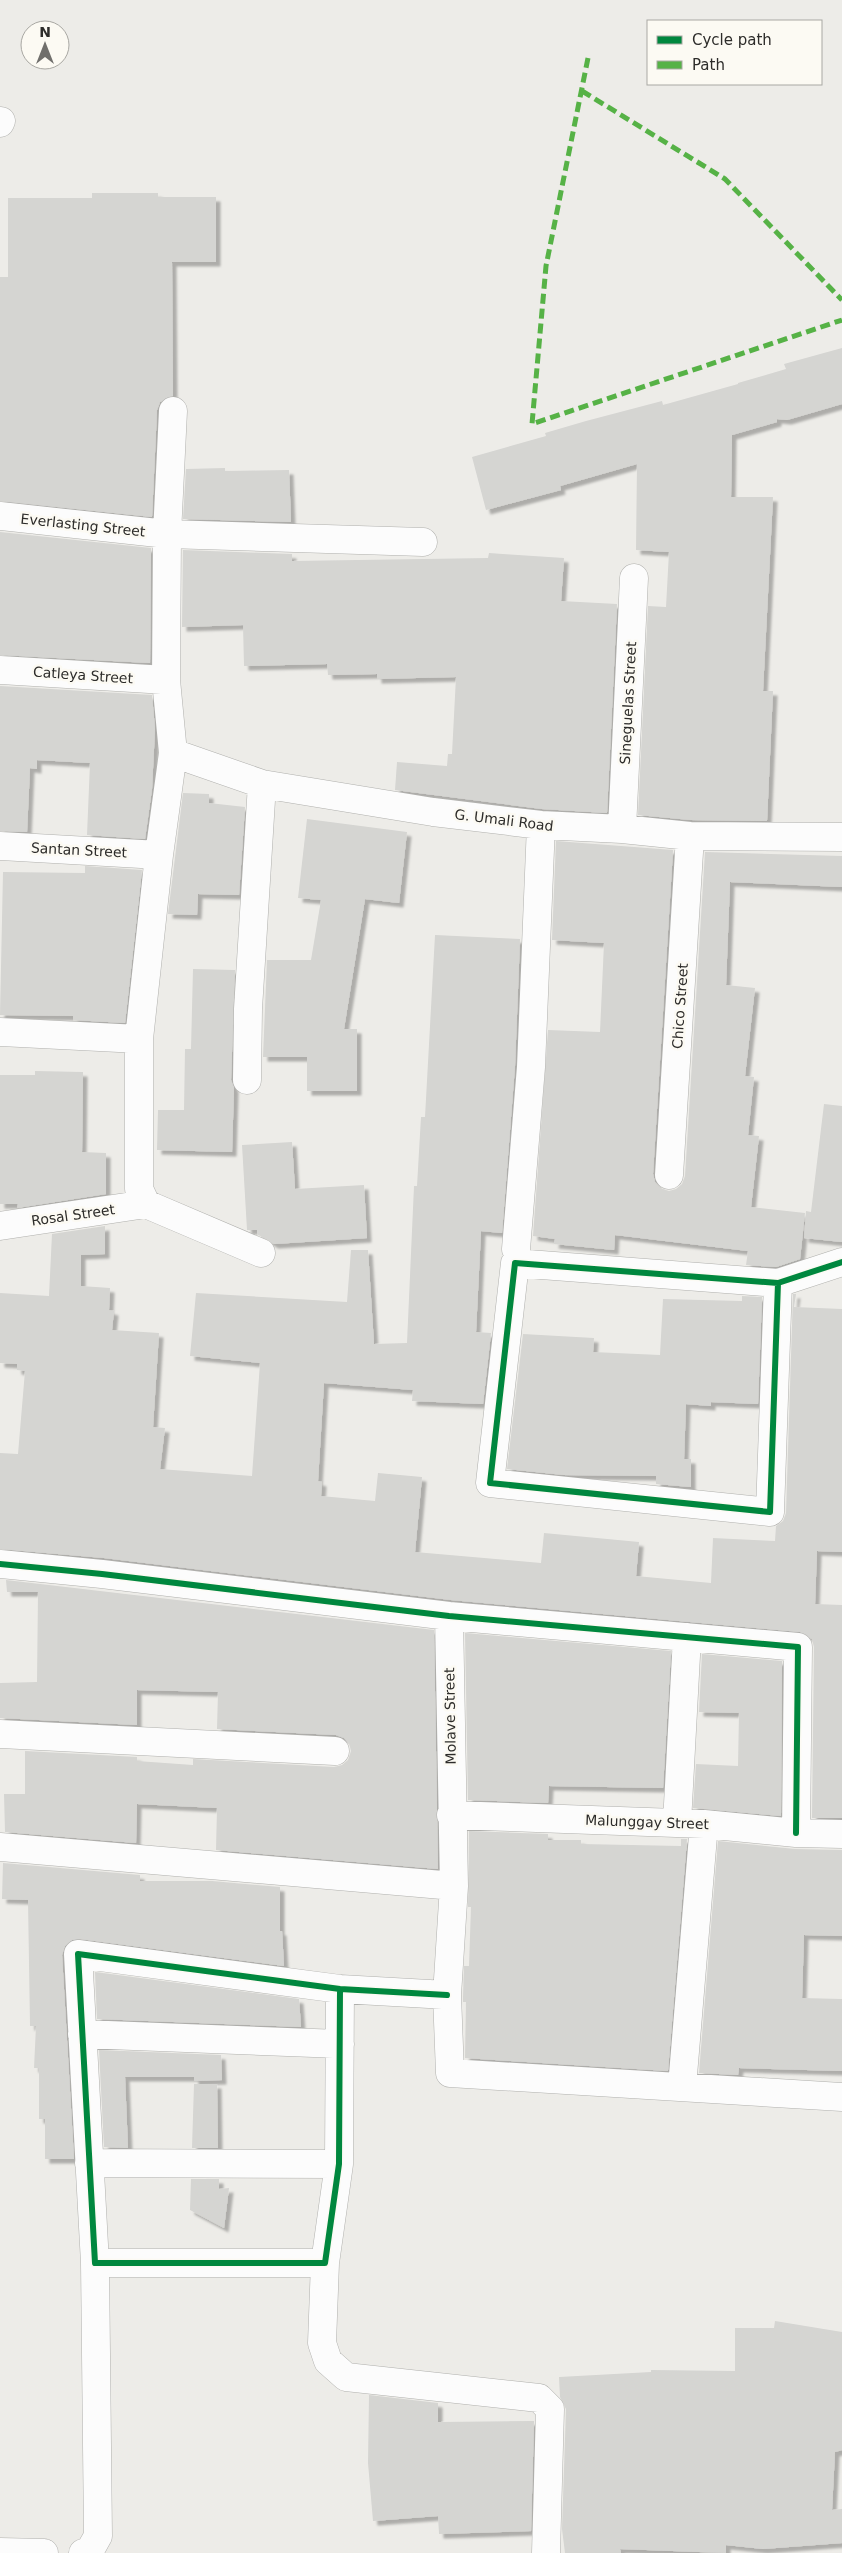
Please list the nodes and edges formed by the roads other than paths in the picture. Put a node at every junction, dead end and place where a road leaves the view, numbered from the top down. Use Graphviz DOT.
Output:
graph roads {
  1 [pos="173,410"];
  2 [pos="0,516"];
  3 [pos="167,534"];
  4 [pos="424,542"];
  5 [pos="634,578"];
  6 [pos="0,670"];
  7 [pos="166,680"];
  8 [pos="173,753"];
  9 [pos="262,784"];
  10 [pos="541,826"];
  11 [pos="622,829"];
  12 [pos="690,836"];
  13 [pos="842,837"];
  14 [pos="0,846"];
  15 [pos="159,854"];
  16 [pos="0,1032"];
  17 [pos="138,1039"];
  18 [pos="247,1080"];
  19 [pos="669,1175"];
  20 [pos="146,1204"];
  21 [pos="0,1226"];
  22 [pos="516,1249"];
  23 [pos="261,1253"];
  24 [pos="842,1262"];
  25 [pos="778,1284"];
  26 [pos="0,1564"];
  27 [pos="449,1616"];
  28 [pos="687,1637"];
  29 [pos="0,1734"];
  30 [pos="334,1751"];
  31 [pos="451,1815"];
  32 [pos="677,1823"];
  33 [pos="704,1824"];
  34 [pos="796,1833"];
  35 [pos="842,1834"];
  36 [pos="0,1847"];
  37 [pos="454,1886"];
  38 [pos="340,1989"];
  39 [pos="447,1995"];
  40 [pos="82,2034"];
  41 [pos="340,2044"];
  42 [pos="682,2087"];
  43 [pos="842,2097"];
  44 [pos="89,2163"];
  45 [pos="338,2164"];
  46 [pos="95,2263"];
  47 [pos="326,2263"];
  48 [pos="0,2552"];
  49 [pos="44,2553"];
  50 [pos="83,2553"];
  51 [pos="546,2553"];
  1 -- 3 [label="street"];
  2 -- 3 [label="street, Everlasting Street"];
  3 -- 4 [label="street, Everlasting Street"];
  3 -- 7 [label="street"];
  5 -- 11 [label="street, Sineguelas Street"];
  6 -- 7 [label="street, Catleya Street"];
  7 -- 8 [label="street"];
  8 -- 9 [label="street, G. Umali Road"];
  8 -- 15 [label="street"];
  9 -- 10 [label="street, G. Umali Road"];
  9 -- 18 [label="street"];
  10 -- 11 [label="street, G. Umali Road"];
  10 -- 22 [label="street"];
  11 -- 12 [label="street, G. Umali Road"];
  12 -- 13 [label="street, G. Umali Road"];
  12 -- 19 [label="street, Chico Street"];
  14 -- 15 [label="street, Santan Street"];
  15 -- 17 [label="street"];
  16 -- 17 [label="street"];
  17 -- 20 [label="street"];
  20 -- 21 [label="street, Rosal Street"];
  20 -- 23 [label="street"];
  24 -- 25 [label="street"];
  25 -- 25 [label="street"];
  26 -- 27 [label="street"];
  27 -- 28 [label="street"];
  27 -- 31 [label="street, Molave Street"];
  28 -- 32 [label="street"];
  28 -- 34 [label="street"];
  29 -- 30 [label="street"];
  31 -- 32 [label="street, Malunggay Street"];
  31 -- 37 [label="street, Molave Street"];
  32 -- 33 [label="street, Malunggay Street"];
  33 -- 34 [label="street, Malunggay Street"];
  33 -- 42 [label="street"];
  34 -- 35 [label="street, Malunggay Street"];
  36 -- 37 [label="street"];
  37 -- 39 [label="street, Molave Street"];
  38 -- 39 [label="street"];
  38 -- 40 [label="street"];
  38 -- 41 [label="street"];
  39 -- 42 [label="street, Molave Street"];
  40 -- 41 [label="street"];
  40 -- 44 [label="street"];
  41 -- 45 [label="street"];
  42 -- 43 [label="street"];
  44 -- 45 [label="street"];
  44 -- 46 [label="street"];
  45 -- 47 [label="street"];
  46 -- 47 [label="street"];
  46 -- 50 [label="street"];
  47 -- 51 [label="street"];
  48 -- 49 [label="street"];
}
